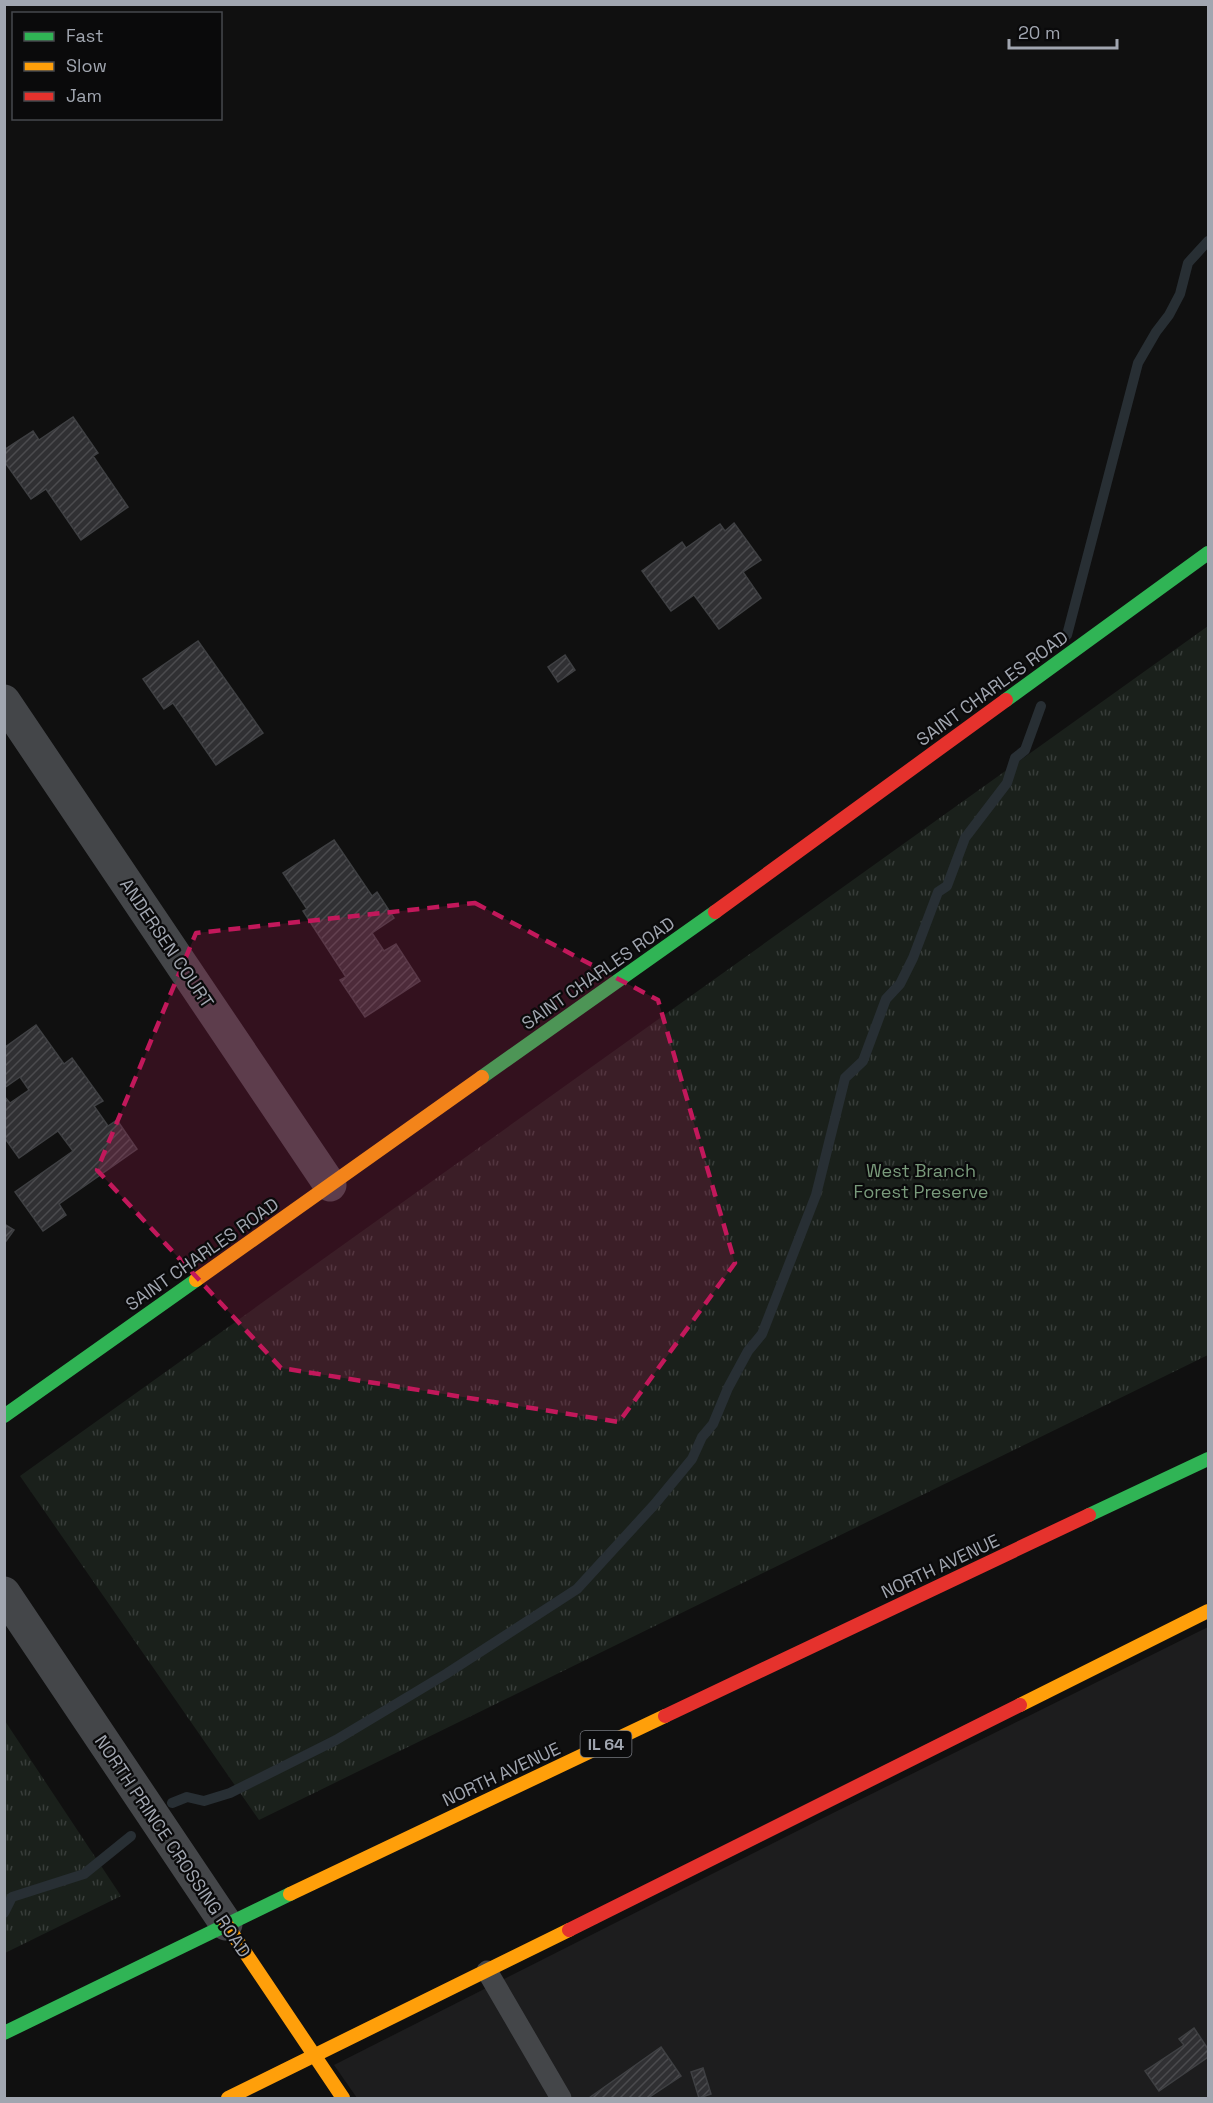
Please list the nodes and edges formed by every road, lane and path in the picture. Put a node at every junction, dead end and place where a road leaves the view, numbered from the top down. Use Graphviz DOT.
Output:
graph roads {
  1 [pos="1209,553"];
  2 [pos="4,700"];
  3 [pos="330,1185"];
  4 [pos="4,1416"];
  5 [pos="1209,1459"];
  6 [pos="4,1593"];
  7 [pos="1209,1611"];
  8 [pos="226,1924"];
  9 [pos="487,1971"];
  10 [pos="4,2033"];
  11 [pos="315,2057"];
  12 [pos="228,2098"];
  13 [pos="343,2098"];
  14 [pos="561,2098"];
  1 -- 3 [label="main road, SAINT CHARLES ROAD"];
  2 -- 3 [label="street, ANDERSEN COURT"];
  3 -- 4 [label="main road, SAINT CHARLES ROAD"];
  5 -- 8 [label="main road, NORTH AVENUE / IL 64"];
  6 -- 8 [label="street, NORTH PRINCE CROSSING ROAD"];
  7 -- 9 [label="main road"];
  8 -- 10 [label="main road, NORTH AVENUE / IL 64"];
  8 -- 11 [label="main road, NORTH PRINCE CROSSING ROAD"];
  9 -- 11 [label="main road"];
  9 -- 14 [label="lane"];
  11 -- 12 [label="main road"];
  11 -- 13 [label="main road, NORTH PRINCE CROSSING ROAD"];
}
